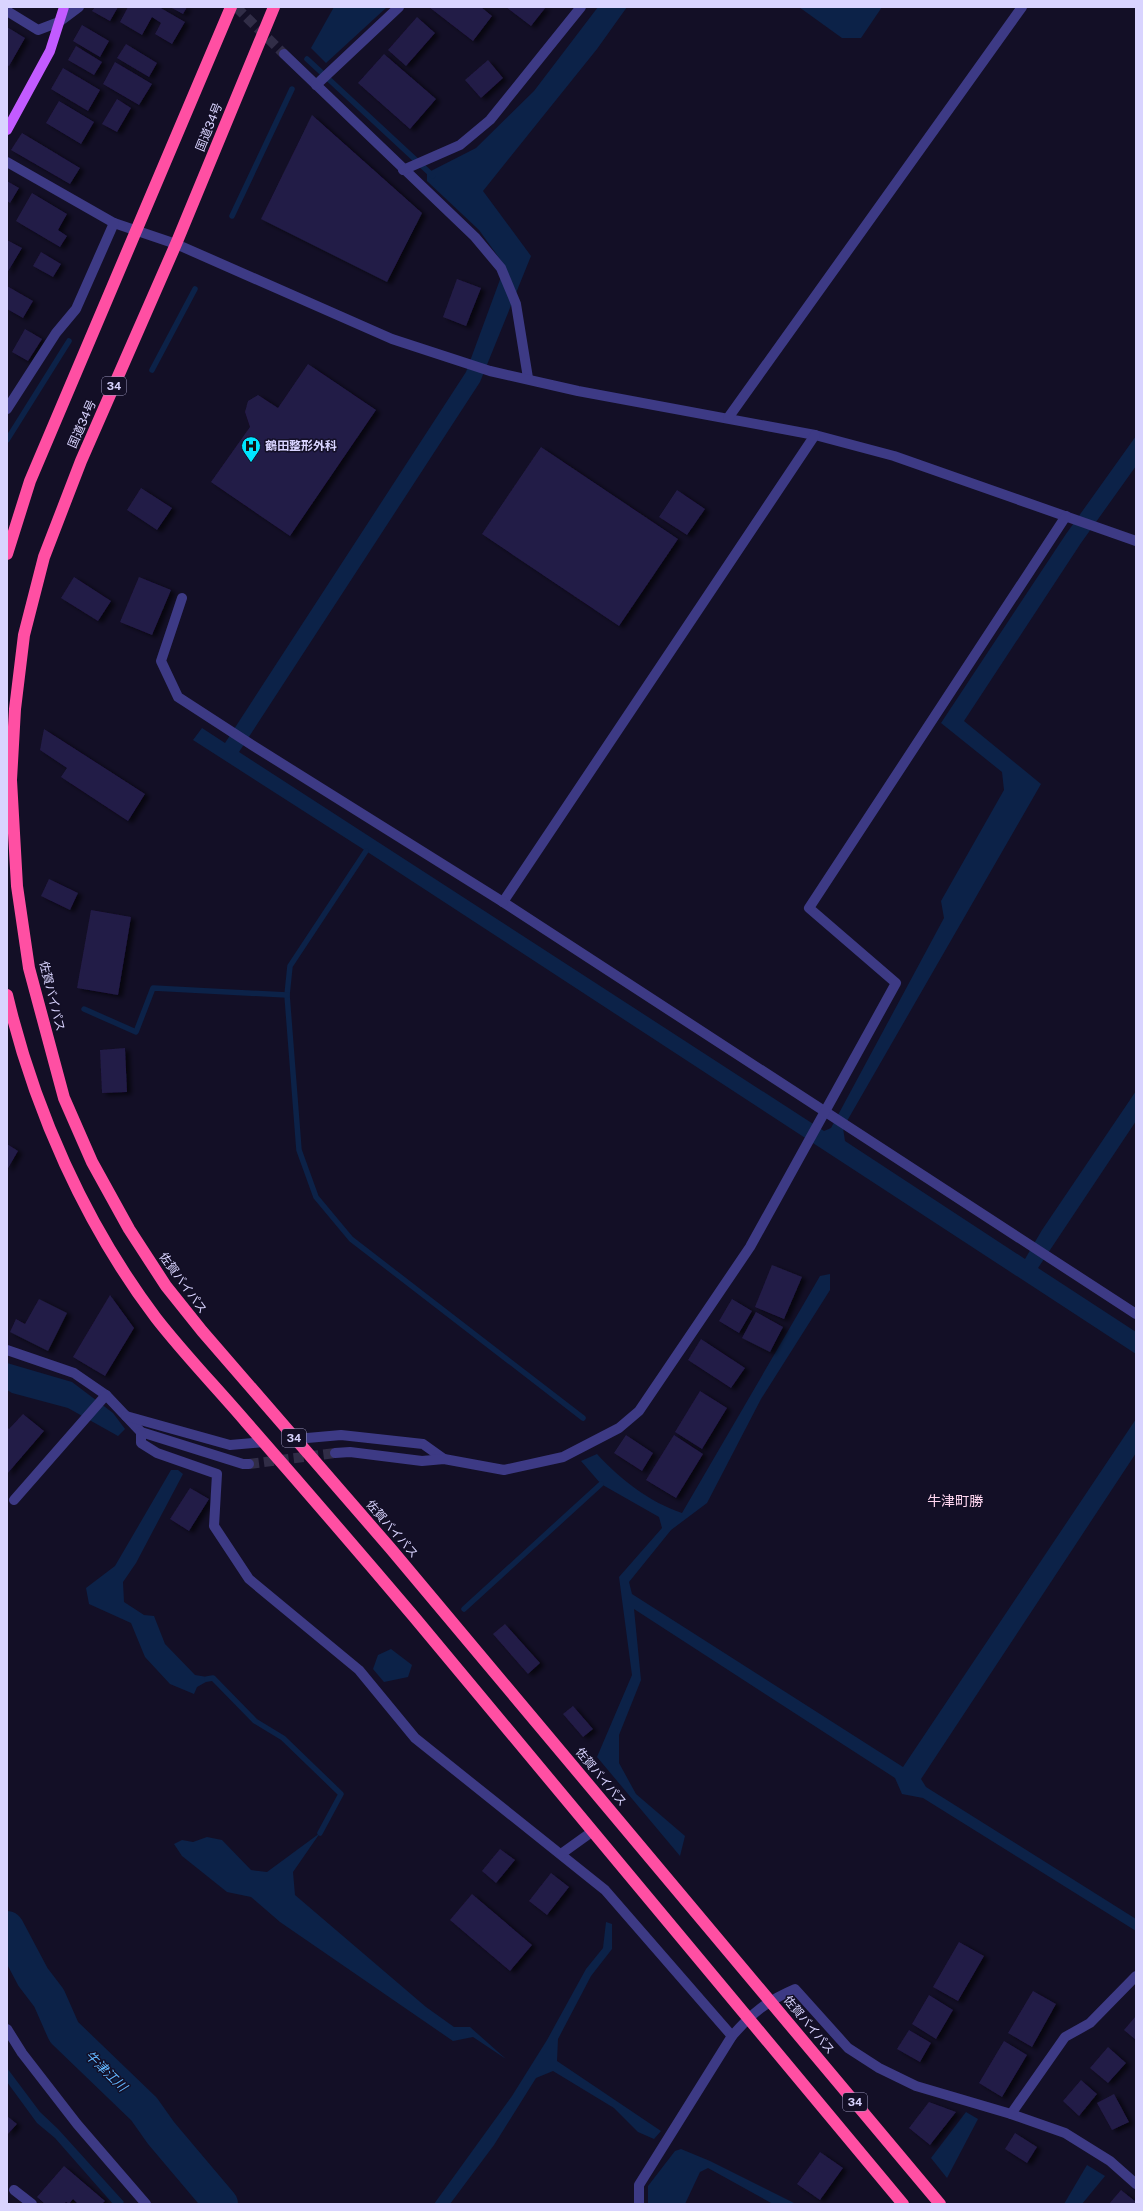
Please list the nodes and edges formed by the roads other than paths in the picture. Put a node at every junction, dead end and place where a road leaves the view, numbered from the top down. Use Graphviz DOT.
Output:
graph roads {
  1 [pos="64,7"];
  2 [pos="79,7"];
  3 [pos="231,7"];
  4 [pos="274,7"];
  5 [pos="399,7"];
  6 [pos="581,7"];
  7 [pos="1022,7"];
  8 [pos="7,11"];
  9 [pos="58,22"];
  10 [pos="284,54"];
  11 [pos="316,85"];
  12 [pos="11,115"];
  13 [pos="7,130"];
  14 [pos="7,162"];
  15 [pos="403,170"];
  16 [pos="114,223"];
  17 [pos="136,229"];
  18 [pos="176,244"];
  19 [pos="528,378"];
  20 [pos="7,409"];
  21 [pos="728,418"];
  22 [pos="815,435"];
  23 [pos="1066,516"];
  24 [pos="1136,541"];
  25 [pos="7,554"];
  26 [pos="182,598"];
  27 [pos="9,780"];
  28 [pos="503,902"];
  29 [pos="7,995"];
  30 [pos="825,1112"];
  31 [pos="1136,1314"];
  32 [pos="7,1350"];
  33 [pos="106,1395"];
  34 [pos="126,1416"];
  35 [pos="141,1432"];
  36 [pos="296,1439"];
  37 [pos="264,1442"];
  38 [pos="335,1453"];
  39 [pos="444,1459"];
  40 [pos="249,1464"];
  41 [pos="14,1500"];
  42 [pos="592,1831"];
  43 [pos="561,1854"];
  44 [pos="1136,1976"];
  45 [pos="770,2000"];
  46 [pos="749,2016"];
  47 [pos="7,2029"];
  48 [pos="732,2036"];
  49 [pos="1011,2114"];
  50 [pos="1136,2184"];
  51 [pos="14,2190"];
  52 [pos="142,2202"];
  53 [pos="32,2204"];
  54 [pos="639,2204"];
  55 [pos="903,2204"];
  56 [pos="940,2204"];
  1 -- 9 [label="main road"];
  2 -- 9 [label="street"];
  3 -- 17 [label="highway"];
  4 -- 18 [label="highway, 国道34号 / 34"];
  5 -- 11 [label="street"];
  6 -- 15 [label="street"];
  7 -- 21 [label="street"];
  8 -- 9 [label="street"];
  9 -- 12 [label="main road"];
  10 -- 11 [label="street"];
  11 -- 15 [label="street"];
  12 -- 13 [label="main road"];
  14 -- 16 [label="street"];
  15 -- 19 [label="street"];
  16 -- 17 [label="street"];
  16 -- 20 [label="street"];
  17 -- 18 [label="street"];
  17 -- 25 [label="highway"];
  18 -- 19 [label="street"];
  18 -- 27 [label="highway, 国道34号 / 34"];
  19 -- 21 [label="street"];
  21 -- 22 [label="street"];
  22 -- 23 [label="street"];
  22 -- 28 [label="street"];
  23 -- 24 [label="street"];
  23 -- 30 [label="street"];
  26 -- 28 [label="street"];
  27 -- 36 [label="highway, 佐賀バイパス / 34"];
  28 -- 30 [label="street"];
  29 -- 37 [label="highway, 34"];
  30 -- 31 [label="street"];
  30 -- 39 [label="street"];
  32 -- 33 [label="street"];
  33 -- 34 [label="street"];
  33 -- 41 [label="street"];
  34 -- 35 [label="street"];
  34 -- 37 [label="street"];
  35 -- 40 [label="street"];
  35 -- 43 [label="street"];
  36 -- 39 [label="street"];
  36 -- 45 [label="highway, 佐賀バイパス / 34"];
  37 -- 42 [label="highway, 34"];
  38 -- 39 [label="street"];
  42 -- 43 [label="street"];
  42 -- 46 [label="highway, 34"];
  43 -- 48 [label="street"];
  44 -- 49 [label="street"];
  45 -- 46 [label="street"];
  45 -- 49 [label="street"];
  45 -- 56 [label="highway, 佐賀バイパス / 34"];
  46 -- 48 [label="street"];
  46 -- 55 [label="highway, 34"];
  47 -- 52 [label="street"];
  48 -- 54 [label="street"];
  49 -- 50 [label="street"];
  51 -- 53 [label="street"];
}
